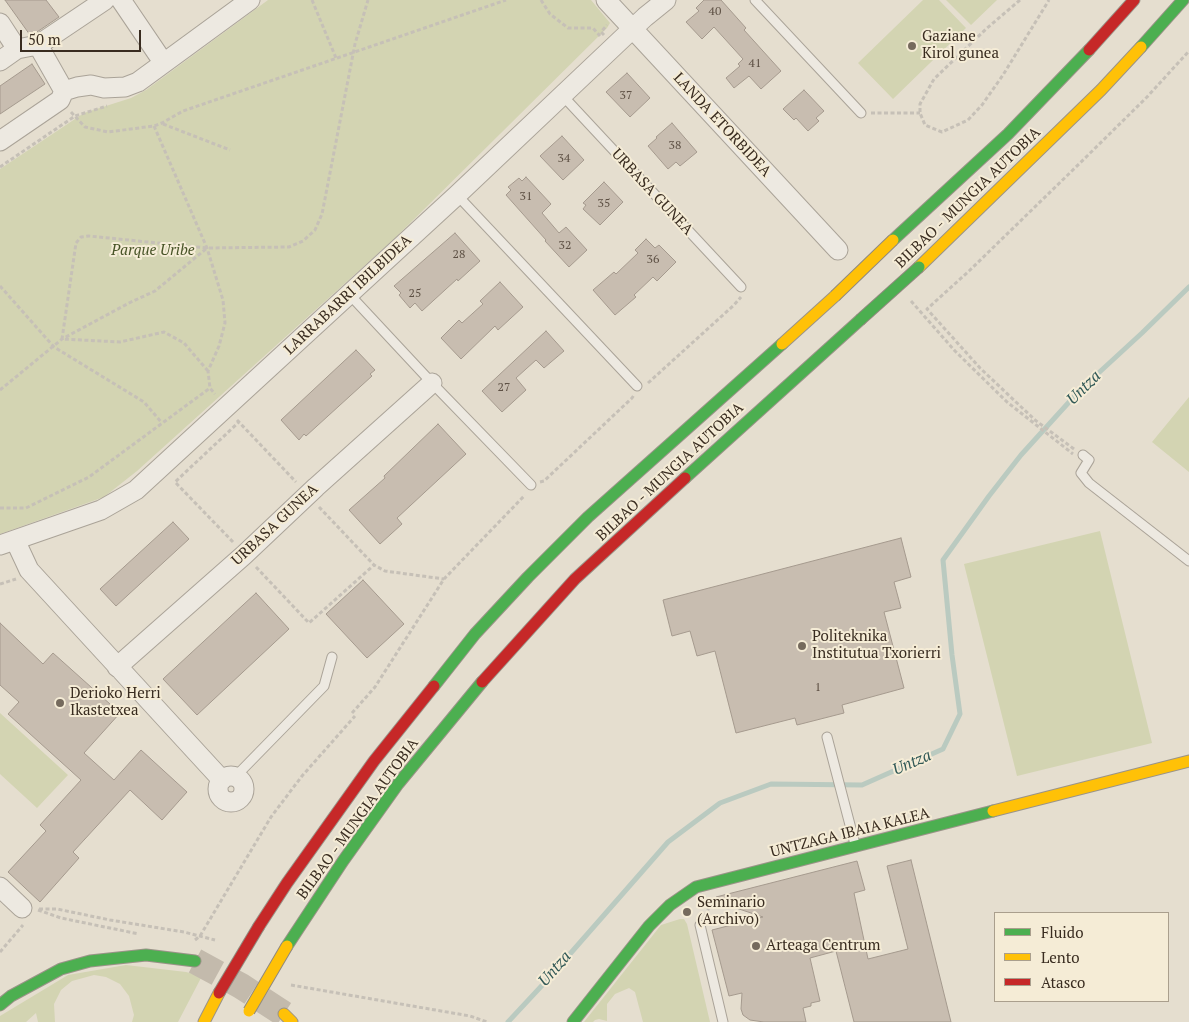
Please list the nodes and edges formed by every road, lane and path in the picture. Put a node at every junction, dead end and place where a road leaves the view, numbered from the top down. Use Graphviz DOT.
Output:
graph roads {
  1 [pos="105,0"];
  2 [pos="121,0"];
  3 [pos="250,0"];
  4 [pos="312,0"];
  5 [pos="368,0"];
  6 [pos="506,0"];
  7 [pos="541,0"];
  8 [pos="606,0"];
  9 [pos="666,0"];
  10 [pos="755,0"];
  11 [pos="1020,0"];
  12 [pos="1049,0"];
  13 [pos="1134,0"];
  14 [pos="1183,0"];
  15 [pos="0,23"];
  16 [pos="633,29"];
  17 [pos="38,45"];
  18 [pos="17,49"];
  19 [pos="612,50"];
  20 [pos="1189,51"];
  21 [pos="353,53"];
  22 [pos="336,58"];
  23 [pos="0,61"];
  24 [pos="163,62"];
  25 [pos="62,96"];
  26 [pos="563,96"];
  27 [pos="861,113"];
  28 [pos="920,113"];
  29 [pos="162,123"];
  30 [pos="0,141"];
  31 [pos="230,150"];
  32 [pos="457,195"];
  33 [pos="208,248"];
  34 [pos="838,250"];
  35 [pos="0,286"];
  36 [pos="741,287"];
  37 [pos="349,294"];
  38 [pos="62,338"];
  39 [pos="54,347"];
  40 [pos="208,372"];
  41 [pos="432,383"];
  42 [pos="637,386"];
  43 [pos="210,388"];
  44 [pos="0,390"];
  45 [pos="1030,420"];
  46 [pos="162,423"];
  47 [pos="1058,442"];
  48 [pos="1083,455"];
  49 [pos="531,485"];
  50 [pos="0,508"];
  51 [pos="7,542"];
  52 [pos="1189,561"];
  53 [pos="332,656"];
  54 [pos="117,667"];
  55 [pos="355,716"];
  56 [pos="826,737"];
  57 [pos="1189,761"];
  58 [pos="228,778"];
  59 [pos="855,847"];
  60 [pos="0,887"];
  61 [pos="28,914"];
  62 [pos="700,925"];
  63 [pos="144,935"];
  64 [pos="200,936"];
  65 [pos="215,940"];
  66 [pos="198,945"];
  67 [pos="0,952"];
  68 [pos="195,961"];
  69 [pos="291,985"];
  70 [pos="0,1005"];
  71 [pos="204,1022"];
  72 [pos="243,1022"];
  73 [pos="487,1022"];
  74 [pos="573,1022"];
  75 [pos="723,1022"];
  1 -- 17 [label="street"];
  2 -- 24 [label="street"];
  3 -- 24 [label="street"];
  4 -- 22 [label="path"];
  5 -- 21 [label="path"];
  6 -- 21 [label="path"];
  7 -- 19 [label="path"];
  8 -- 16 [label="street, LANDA ETORBIDEA"];
  9 -- 16 [label="street, LARRABARRI IBILBIDEA"];
  10 -- 27 [label="lane"];
  11 -- 28 [label="path"];
  12 -- 28 [label="path"];
  13 -- 71 [label="main road, BILBAO - MUNGIA AUTOBIA, bridge"];
  14 -- 72 [label="main road, BILBAO - MUNGIA AUTOBIA, bridge"];
  15 -- 18 [label="street"];
  16 -- 19 [label="street, LARRABARRI IBILBIDEA"];
  16 -- 34 [label="street, LANDA ETORBIDEA"];
  17 -- 18 [label="street"];
  17 -- 25 [label="street"];
  18 -- 23 [label="street"];
  19 -- 26 [label="street, LARRABARRI IBILBIDEA"];
  20 -- 48 [label="path"];
  21 -- 22 [label="path"];
  21 -- 33 [label="path"];
  22 -- 29 [label="path"];
  24 -- 25 [label="street"];
  25 -- 29 [label="path"];
  25 -- 30 [label="street"];
  26 -- 32 [label="street, LARRABARRI IBILBIDEA"];
  26 -- 36 [label="lane, URBASA GUNEA"];
  27 -- 28 [label="path"];
  29 -- 31 [label="path"];
  32 -- 37 [label="street, LARRABARRI IBILBIDEA"];
  32 -- 42 [label="lane"];
  33 -- 38 [label="path"];
  33 -- 38 [label="path"];
  35 -- 39 [label="path"];
  37 -- 41 [label="lane"];
  37 -- 51 [label="street, LARRABARRI IBILBIDEA"];
  38 -- 39 [label="path"];
  38 -- 40 [label="path"];
  39 -- 44 [label="path"];
  39 -- 46 [label="path"];
  41 -- 49 [label="lane"];
  41 -- 54 [label="street, URBASA GUNEA"];
  43 -- 46 [label="path"];
  45 -- 47 [label="path"];
  46 -- 50 [label="path"];
  48 -- 52 [label="lane"];
  51 -- 54 [label="street"];
  53 -- 58 [label="lane"];
  54 -- 58 [label="street"];
  55 -- 64 [label="path"];
  56 -- 59 [label="lane"];
  57 -- 59 [label="main road, UNTZAGA IBAIA KALEA"];
  59 -- 74 [label="main road, UNTZAGA IBAIA KALEA"];
  60 -- 61 [label="street"];
  61 -- 63 [label="path"];
  61 -- 64 [label="path"];
  61 -- 67 [label="path"];
  62 -- 75 [label="lane"];
  64 -- 65 [label="path"];
  64 -- 66 [label="path"];
  68 -- 70 [label="main road"];
  69 -- 73 [label="path"];
}
